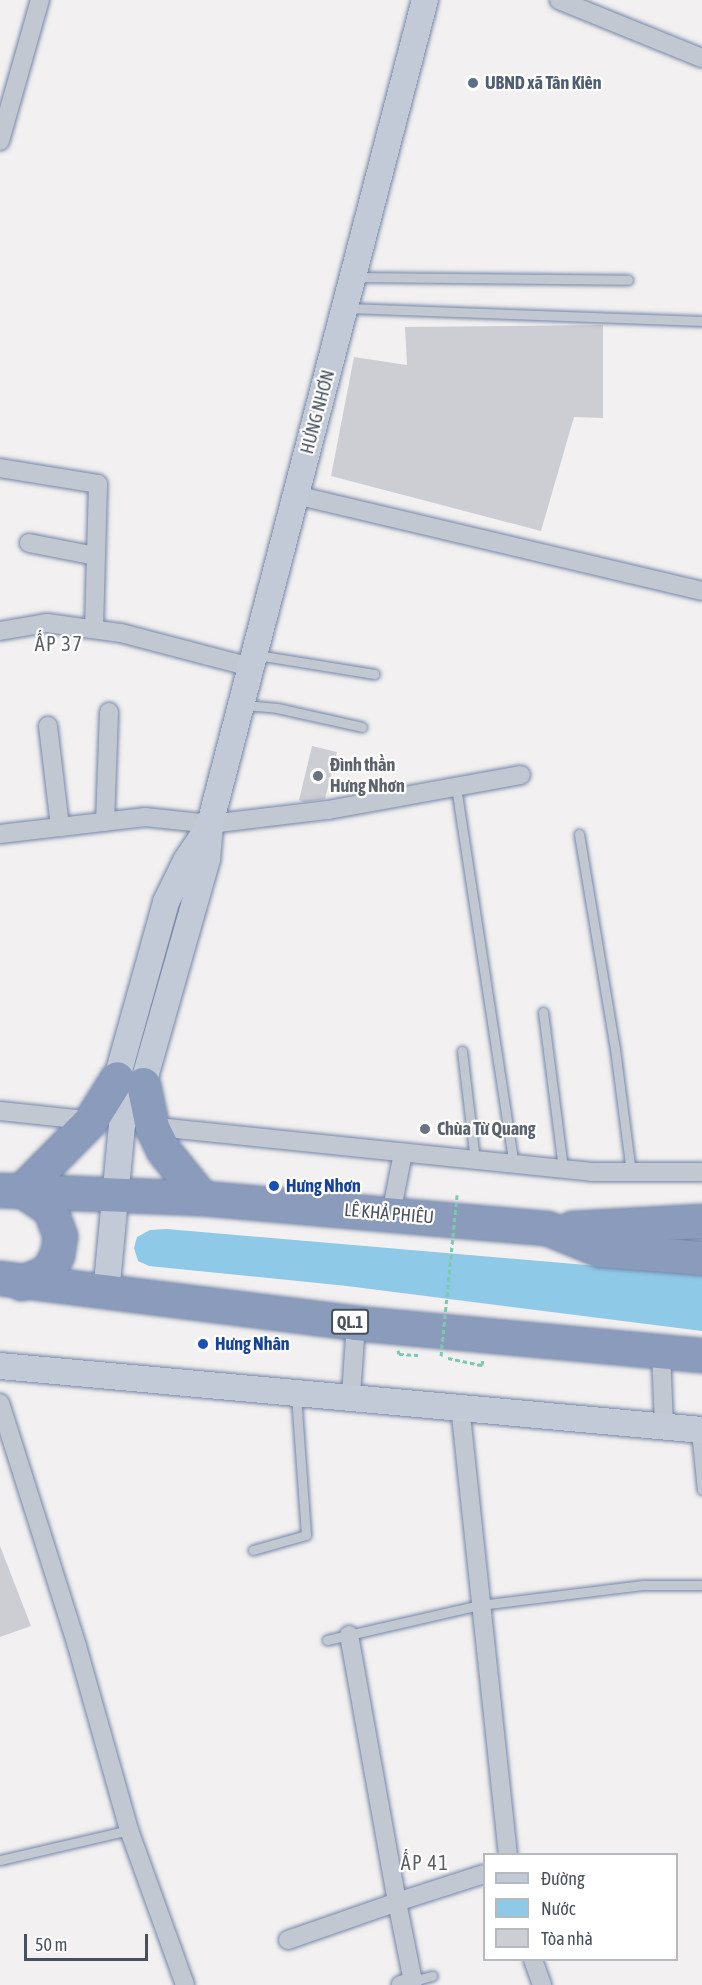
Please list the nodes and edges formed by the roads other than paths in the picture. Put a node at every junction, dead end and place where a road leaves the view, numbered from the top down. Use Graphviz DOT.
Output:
graph roads {
  1 [pos="40,0"];
  2 [pos="425,0"];
  3 [pos="559,0"];
  4 [pos="702,58"];
  5 [pos="0,141"];
  6 [pos="353,277"];
  7 [pos="628,280"];
  8 [pos="345,308"];
  9 [pos="702,321"];
  10 [pos="0,468"];
  11 [pos="296,495"];
  12 [pos="29,543"];
  13 [pos="96,556"];
  14 [pos="702,591"];
  15 [pos="94,629"];
  16 [pos="0,631"];
  17 [pos="253,661"];
  18 [pos="374,674"];
  19 [pos="241,705"];
  20 [pos="109,712"];
  21 [pos="48,726"];
  22 [pos="362,727"];
  23 [pos="521,775"];
  24 [pos="456,787"];
  25 [pos="105,822"];
  26 [pos="210,824"];
  27 [pos="60,827"];
  28 [pos="1,830"];
  29 [pos="579,834"];
  30 [pos="543,1012"];
  31 [pos="462,1051"];
  32 [pos="130,1081"];
  33 [pos="0,1111"];
  34 [pos="122,1124"];
  35 [pos="403,1153"];
  36 [pos="475,1160"];
  37 [pos="514,1164"];
  38 [pos="563,1170"];
  39 [pos="702,1172"];
  40 [pos="631,1174"];
  41 [pos="11,1190"];
  42 [pos="114,1194"];
  43 [pos="202,1198"];
  44 [pos="391,1214"];
  45 [pos="702,1221"];
  46 [pos="547,1228"];
  47 [pos="702,1258"];
  48 [pos="10,1281"];
  49 [pos="106,1294"];
  50 [pos="356,1323"];
  51 [pos="661,1353"];
  52 [pos="702,1355"];
  53 [pos="0,1366"];
  54 [pos="296,1392"];
  55 [pos="351,1396"];
  56 [pos="0,1402"];
  57 [pos="460,1406"];
  58 [pos="664,1424"];
  59 [pos="699,1429"];
  60 [pos="702,1490"];
  61 [pos="253,1550"];
  62 [pos="702,1585"];
  63 [pos="480,1605"];
  64 [pos="349,1635"];
  65 [pos="327,1640"];
  66 [pos="129,1830"];
  67 [pos="508,1853"];
  68 [pos="0,1860"];
  69 [pos="483,1874"];
  70 [pos="397,1902"];
  71 [pos="288,1940"];
  72 [pos="534,1961"];
  73 [pos="432,1976"];
  74 [pos="407,1983"];
  75 [pos="185,1985"];
  76 [pos="542,1985"];
  1 -- 5 [label="street"];
  2 -- 6 [label="street, HƯNG NHƠN"];
  3 -- 4 [label="street"];
  6 -- 7 [label="lane"];
  6 -- 8 [label="street, HƯNG NHƠN"];
  8 -- 9 [label="lane"];
  8 -- 11 [label="street, HƯNG NHƠN"];
  10 -- 13 [label="street"];
  11 -- 14 [label="street"];
  11 -- 17 [label="street, HƯNG NHƠN"];
  12 -- 13 [label="street"];
  13 -- 15 [label="street"];
  15 -- 16 [label="street"];
  15 -- 17 [label="street"];
  17 -- 18 [label="lane"];
  17 -- 19 [label="street, HƯNG NHƠN"];
  19 -- 22 [label="lane"];
  19 -- 26 [label="street, HƯNG NHƠN"];
  20 -- 25 [label="street"];
  21 -- 27 [label="street"];
  23 -- 24 [label="street"];
  24 -- 26 [label="street"];
  24 -- 37 [label="lane"];
  25 -- 26 [label="street"];
  25 -- 27 [label="street"];
  26 -- 32 [label="street, HƯNG NHƠN"];
  27 -- 28 [label="street"];
  29 -- 40 [label="lane"];
  30 -- 38 [label="lane"];
  31 -- 36 [label="lane"];
  32 -- 34 [label="highway"];
  32 -- 34 [label="highway"];
  33 -- 34 [label="street"];
  34 -- 35 [label="street"];
  34 -- 41 [label="highway"];
  34 -- 42 [label="street"];
  34 -- 43 [label="highway"];
  35 -- 36 [label="street"];
  35 -- 44 [label="street"];
  36 -- 37 [label="street"];
  37 -- 38 [label="street"];
  38 -- 40 [label="street"];
  39 -- 40 [label="street"];
  41 -- 42 [label="highway, LÊ KHẢ PHIÊU"];
  41 -- 48 [label="highway"];
  42 -- 43 [label="highway, LÊ KHẢ PHIÊU"];
  42 -- 49 [label="street"];
  43 -- 44 [label="highway, LÊ KHẢ PHIÊU"];
  44 -- 46 [label="highway, LÊ KHẢ PHIÊU"];
  45 -- 46 [label="highway"];
  46 -- 47 [label="highway, LÊ KHẢ PHIÊU"];
  48 -- 49 [label="highway, QL.1"];
  49 -- 50 [label="highway, QL.1"];
  50 -- 51 [label="highway, QL.1"];
  50 -- 55 [label="street"];
  51 -- 52 [label="highway, QL.1"];
  51 -- 58 [label="street"];
  53 -- 54 [label="street"];
  54 -- 55 [label="street"];
  54 -- 61 [label="lane"];
  55 -- 57 [label="street"];
  56 -- 66 [label="street"];
  57 -- 58 [label="street"];
  57 -- 63 [label="street"];
  58 -- 59 [label="street"];
  59 -- 60 [label="lane"];
  62 -- 63 [label="lane"];
  63 -- 64 [label="lane"];
  63 -- 67 [label="street"];
  64 -- 65 [label="lane"];
  64 -- 70 [label="street"];
  66 -- 68 [label="lane"];
  66 -- 75 [label="street"];
  69 -- 70 [label="street"];
  70 -- 71 [label="street"];
  70 -- 74 [label="street"];
  72 -- 76 [label="street"];
  73 -- 74 [label="lane"];
}
